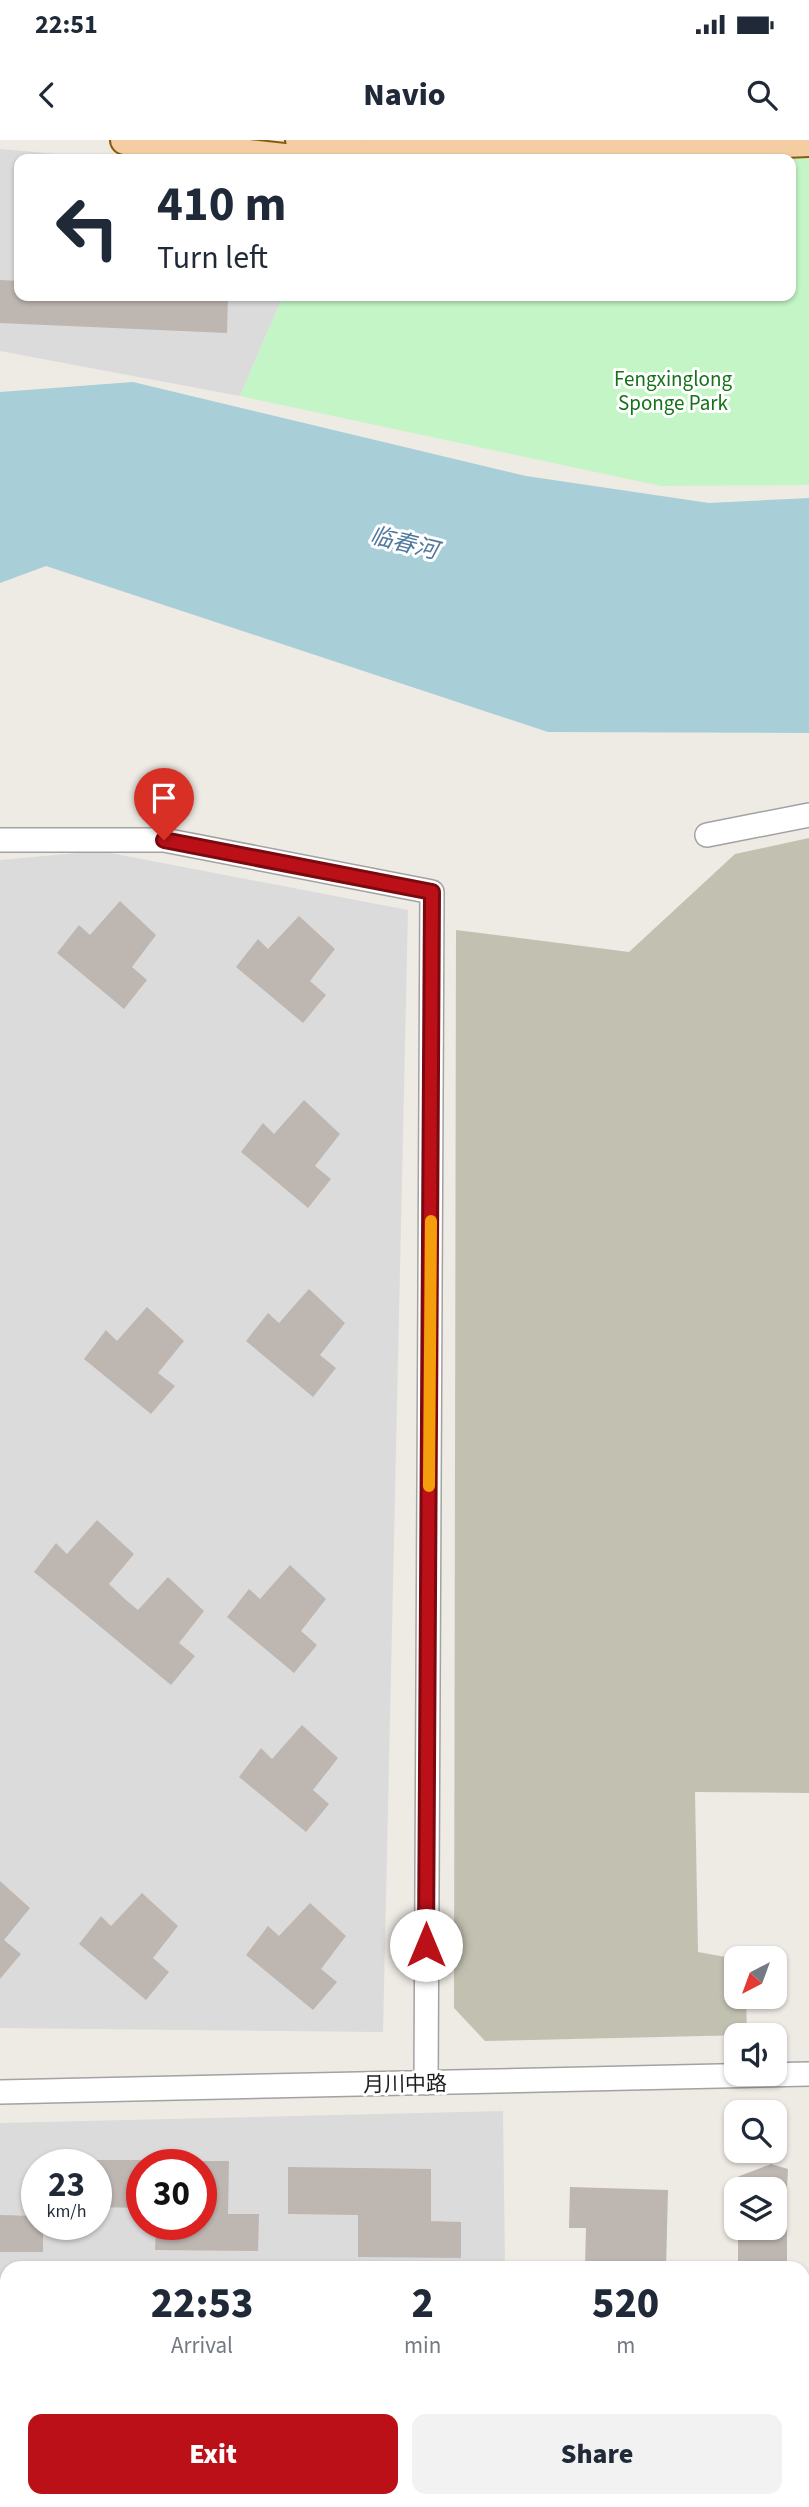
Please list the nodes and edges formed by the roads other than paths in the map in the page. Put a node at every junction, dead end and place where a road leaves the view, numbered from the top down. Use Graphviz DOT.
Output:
graph roads {
  1 [pos="125,140"];
  2 [pos="300,140"];
  3 [pos="809,142"];
  4 [pos="343,143"];
  5 [pos="249,154"];
  6 [pos="809,815"];
  7 [pos="707,835"];
  8 [pos="0,840"];
  9 [pos="809,2074"];
  10 [pos="426,2084"];
  11 [pos="0,2092"];
  1 -- 5 [label="main road"];
  2 -- 4 [label="main road"];
  3 -- 4 [label="main road, bridge"];
  6 -- 7 [label="street"];
  8 -- 10 [label="street"];
  9 -- 10 [label="street, 月川中路"];
  10 -- 11 [label="street, 月川中路"];
}
